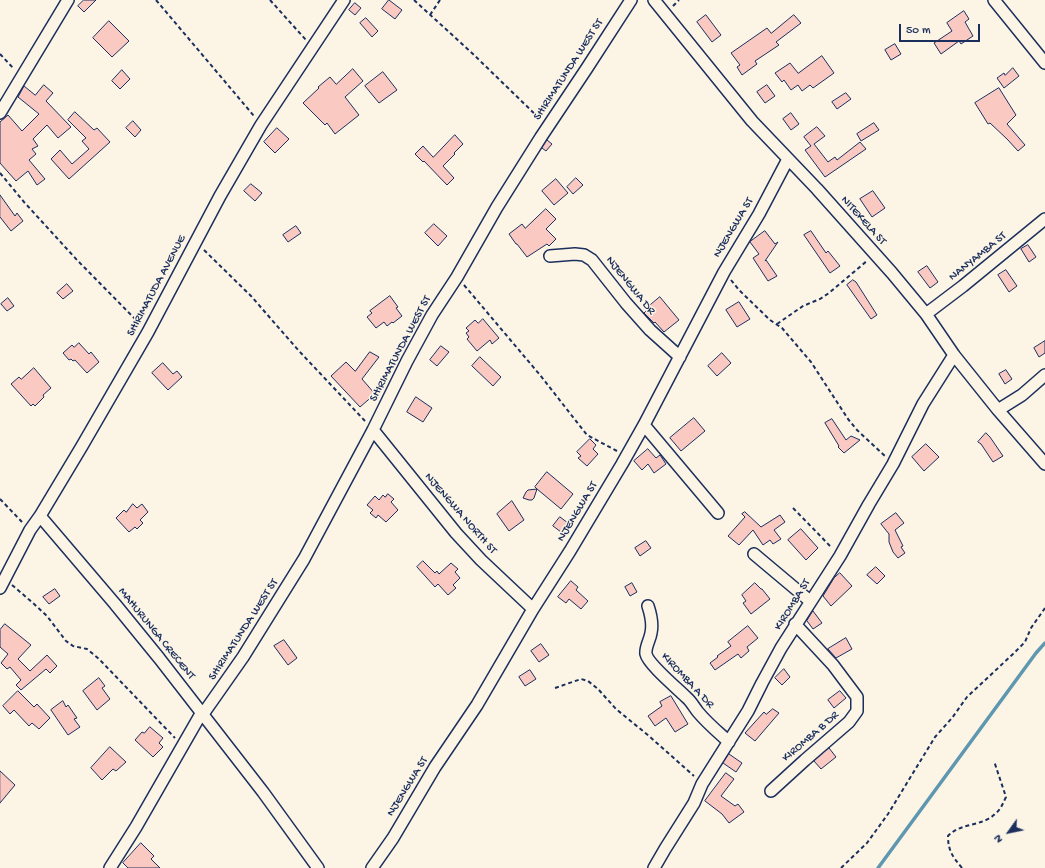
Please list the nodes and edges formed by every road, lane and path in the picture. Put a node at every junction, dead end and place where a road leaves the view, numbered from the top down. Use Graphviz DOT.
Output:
graph roads {
  1 [pos="68,0"];
  2 [pos="156,0"];
  3 [pos="270,0"];
  4 [pos="344,0"];
  5 [pos="414,0"];
  6 [pos="440,0"];
  7 [pos="630,0"];
  8 [pos="654,0"];
  9 [pos="994,0"];
  10 [pos="430,15"];
  11 [pos="313,46"];
  12 [pos="0,54"];
  13 [pos="1045,63"];
  14 [pos="21,77"];
  15 [pos="0,113"];
  16 [pos="261,125"];
  17 [pos="548,126"];
  18 [pos="788,159"];
  19 [pos="0,173"];
  20 [pos="1045,219"];
  21 [pos="196,242"];
  22 [pos="875,254"];
  23 [pos="550,256"];
  24 [pos="724,272"];
  25 [pos="457,277"];
  26 [pos="926,314"];
  27 [pos="777,324"];
  28 [pos="148,332"];
  29 [pos="954,355"];
  30 [pos="680,357"];
  31 [pos="1045,375"];
  32 [pos="998,410"];
  33 [pos="644,425"];
  34 [pos="373,430"];
  35 [pos="626,457"];
  36 [pos="893,464"];
  37 [pos="1045,464"];
  38 [pos="0,499"];
  39 [pos="793,508"];
  40 [pos="718,513"];
  41 [pos="40,516"];
  42 [pos="30,530"];
  43 [pos="754,554"];
  44 [pos="840,556"];
  45 [pos="2,584"];
  46 [pos="810,601"];
  47 [pos="648,606"];
  48 [pos="1045,608"];
  49 [pos="533,609"];
  50 [pos="795,624"];
  51 [pos="555,688"];
  52 [pos="203,713"];
  53 [pos="729,742"];
  54 [pos="183,746"];
  55 [pos="994,761"];
  56 [pos="702,784"];
  57 [pos="771,791"];
  58 [pos="110,868"];
  59 [pos="318,868"];
  60 [pos="372,868"];
  61 [pos="654,868"];
  62 [pos="841,868"];
  63 [pos="962,868"];
  1 -- 14 [label="street"];
  2 -- 16 [label="path"];
  3 -- 11 [label="path"];
  4 -- 11 [label="street, SHIRIMATUDA AVENUE"];
  5 -- 10 [label="path"];
  6 -- 10 [label="path"];
  7 -- 17 [label="street, SHIRIMATUNDA WEST ST"];
  8 -- 18 [label="street, NITEKELA ST"];
  9 -- 13 [label="street"];
  10 -- 17 [label="path"];
  11 -- 16 [label="street, SHIRIMATUDA AVENUE"];
  12 -- 14 [label="path"];
  14 -- 15 [label="street"];
  16 -- 21 [label="street, SHIRIMATUDA AVENUE"];
  17 -- 25 [label="street, SHIRIMATUNDA WEST ST"];
  18 -- 22 [label="street, NITEKELA ST"];
  18 -- 24 [label="street, NJENGWA ST"];
  19 -- 28 [label="path"];
  20 -- 26 [label="street, NANYAMBA ST"];
  21 -- 28 [label="street, SHIRIMATUDA AVENUE"];
  21 -- 34 [label="path"];
  22 -- 26 [label="street, NITEKELA ST"];
  22 -- 27 [label="path"];
  23 -- 30 [label="street, NJENGWA DR"];
  24 -- 27 [label="path"];
  24 -- 30 [label="street, NJENGWA ST"];
  25 -- 34 [label="street, SHIRIMATUNDA WEST ST"];
  25 -- 35 [label="path"];
  26 -- 29 [label="street, NITEKELA ST"];
  27 -- 36 [label="path"];
  28 -- 41 [label="street, SHIRIMATUDA AVENUE"];
  29 -- 32 [label="street, NITEKELA ST"];
  29 -- 36 [label="street, KIROMBA ST"];
  30 -- 33 [label="street, NJENGWA ST"];
  31 -- 32 [label="street"];
  32 -- 37 [label="street, NITEKELA ST"];
  33 -- 35 [label="street, NJENGWA ST"];
  33 -- 40 [label="street"];
  34 -- 49 [label="street, NJENGWA NORTH ST"];
  34 -- 52 [label="street, SHIRIMATUNDA WEST ST"];
  35 -- 49 [label="street, NJENGWA ST"];
  36 -- 44 [label="street, KIROMBA ST"];
  38 -- 42 [label="path"];
  39 -- 44 [label="path"];
  41 -- 42 [label="street, SHIRIMATUDA AVENUE"];
  41 -- 52 [label="street, MAHURUNGA CRECENT"];
  42 -- 45 [label="street, SHIRIMATUDA AVENUE"];
  43 -- 46 [label="street"];
  44 -- 46 [label="street, KIROMBA ST"];
  45 -- 54 [label="path"];
  46 -- 50 [label="street, KIROMBA ST"];
  47 -- 53 [label="street, KIROMBA A DR"];
  48 -- 62 [label="path"];
  49 -- 60 [label="street, NJENGWA ST"];
  50 -- 53 [label="street, KIROMBA ST"];
  50 -- 57 [label="street, KIROMBA B DR"];
  51 -- 56 [label="path"];
  52 -- 54 [label="street, SHIRIMATUNDA WEST ST"];
  52 -- 59 [label="street, MAHURUNGA CRECENT"];
  53 -- 56 [label="street, KIROMBA ST"];
  54 -- 58 [label="street, SHIRIMATUNDA WEST ST"];
  55 -- 63 [label="path"];
  56 -- 61 [label="street, KIROMBA ST"];
}
